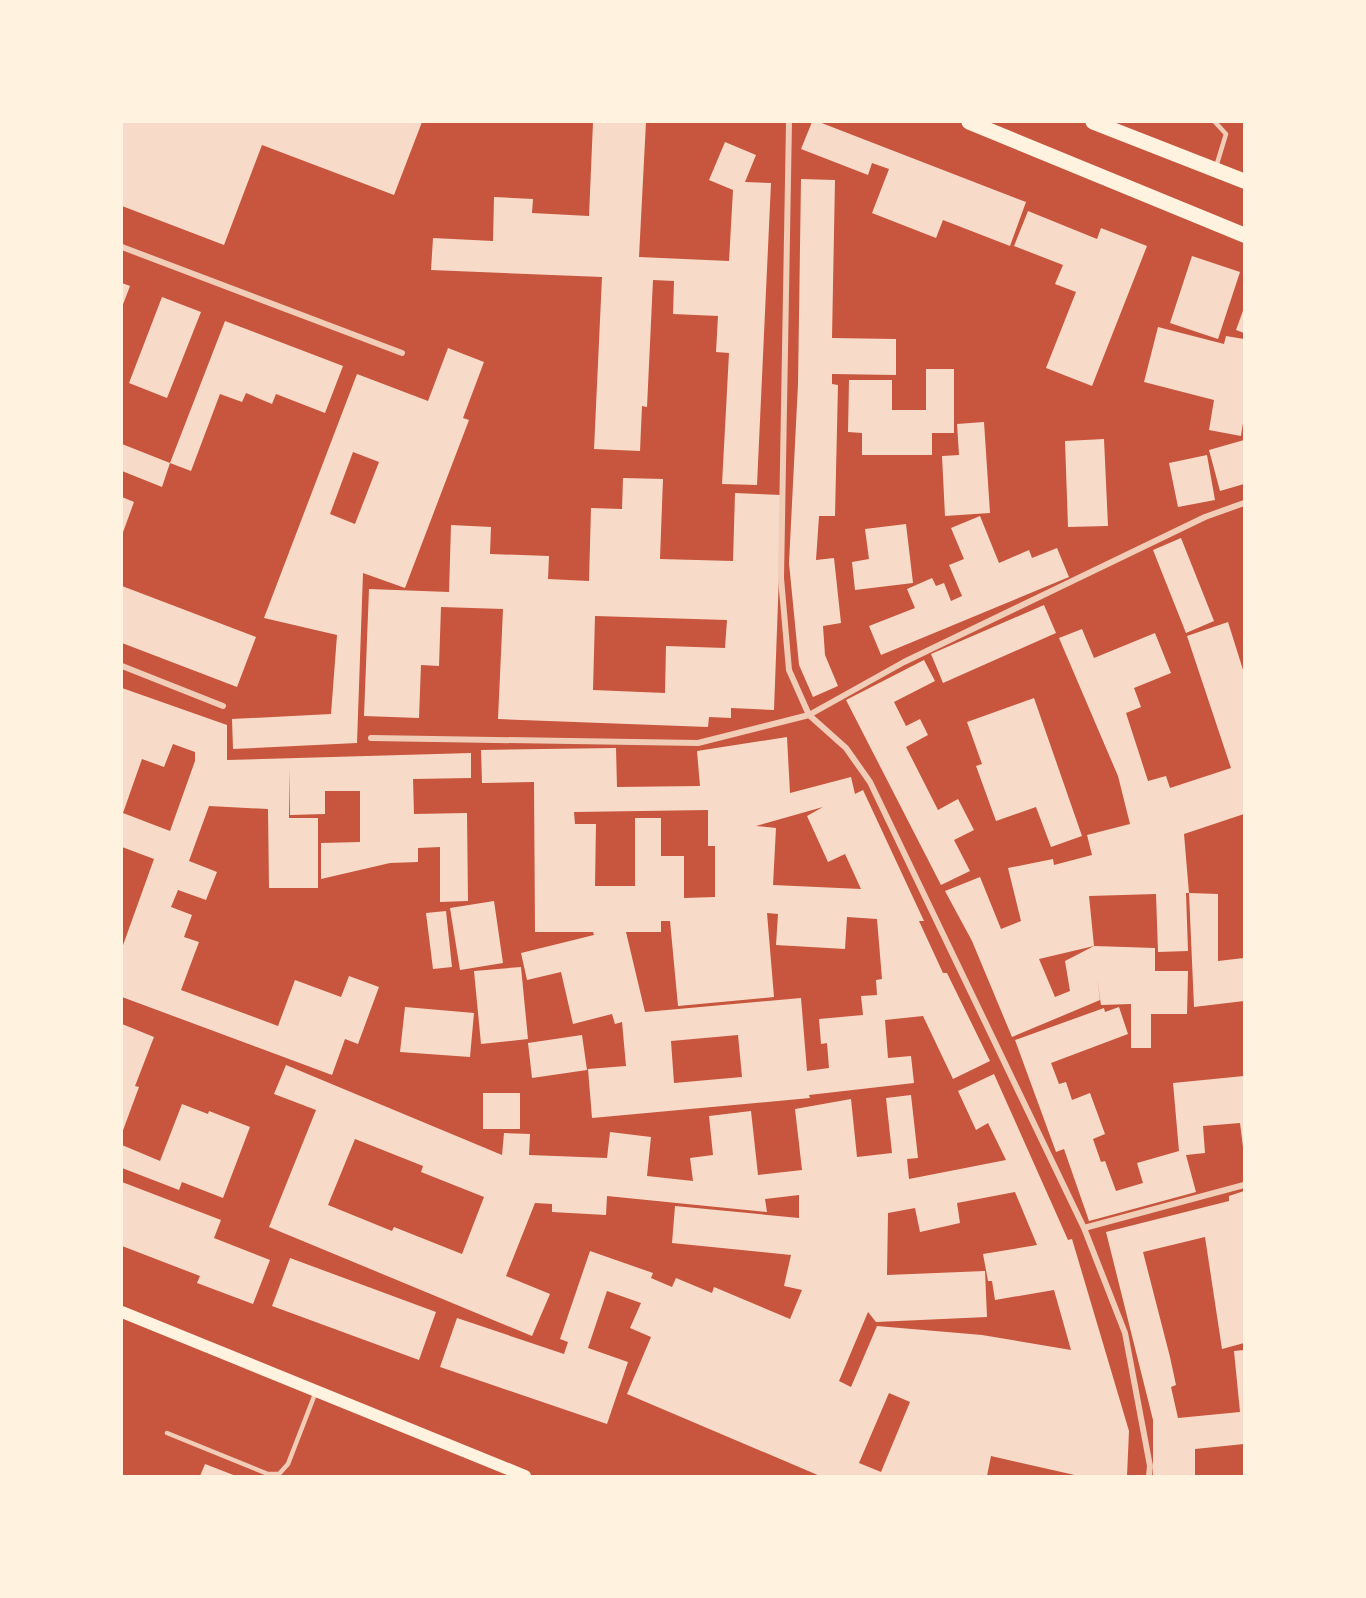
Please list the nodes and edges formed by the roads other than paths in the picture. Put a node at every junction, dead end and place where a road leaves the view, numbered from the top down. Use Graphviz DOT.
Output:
graph roads {
  1 [pos="789,122"];
  2 [pos="969,122"];
  3 [pos="1094,122"];
  4 [pos="1215,122"];
  5 [pos="1215,170"];
  6 [pos="1245,181"];
  7 [pos="1245,235"];
  8 [pos="122,247"];
  9 [pos="402,353"];
  10 [pos="1245,502"];
  11 [pos="122,666"];
  12 [pos="223,706"];
  13 [pos="810,715"];
  14 [pos="371,738"];
  15 [pos="1245,1185"];
  16 [pos="1084,1228"];
  17 [pos="122,1312"];
  18 [pos="316,1391"];
  19 [pos="167,1433"];
  20 [pos="525,1476"];
  21 [pos="1149,1476"];
  1 -- 13 [label="street"];
  2 -- 7 [label="main road"];
  3 -- 5 [label="main road"];
  4 -- 5 [label="lane"];
  5 -- 6 [label="main road"];
  8 -- 9 [label="street"];
  10 -- 13 [label="street"];
  11 -- 12 [label="street"];
  13 -- 14 [label="street"];
  13 -- 16 [label="street"];
  15 -- 16 [label="street"];
  16 -- 21 [label="street"];
  17 -- 18 [label="main road"];
  18 -- 19 [label="lane"];
  18 -- 20 [label="main road"];
}
